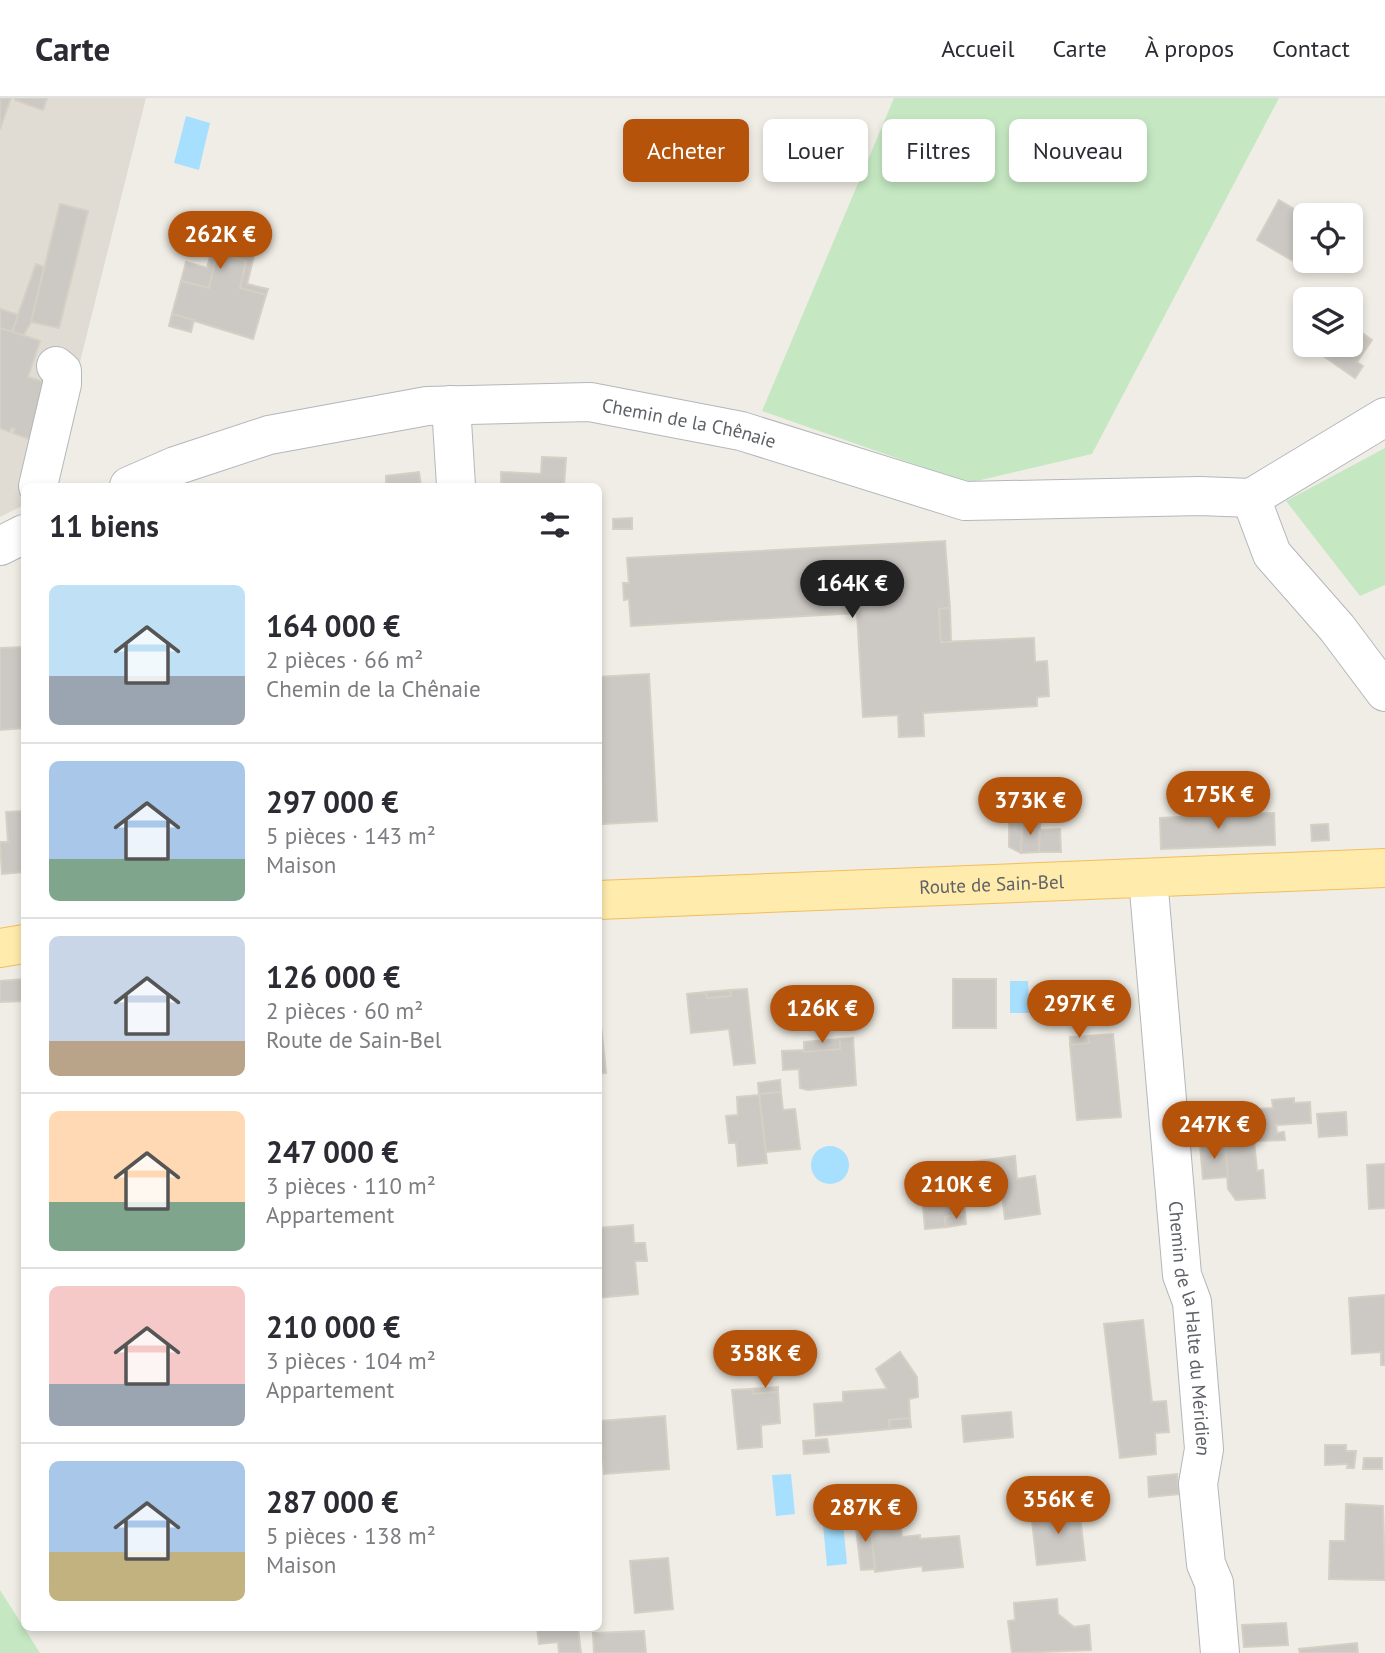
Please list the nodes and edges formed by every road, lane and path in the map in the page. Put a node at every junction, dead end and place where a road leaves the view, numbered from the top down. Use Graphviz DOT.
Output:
graph roads {
  1 [pos="56,366"];
  2 [pos="451,405"];
  3 [pos="1385,417"];
  4 [pos="38,483"];
  5 [pos="136,483"];
  6 [pos="456,483"];
  7 [pos="1251,498"];
  8 [pos="21,536"];
  9 [pos="0,546"];
  10 [pos="1385,692"];
  11 [pos="1385,868"];
  12 [pos="1148,878"];
  13 [pos="602,900"];
  14 [pos="0,929"];
  15 [pos="21,931"];
  16 [pos="21,944"];
  17 [pos="0,948"];
  18 [pos="1220,1653"];
  1 -- 4 [label="street"];
  2 -- 5 [label="street, Chemin de la Chênaie"];
  2 -- 6 [label="street"];
  2 -- 7 [label="street, Chemin de la Chênaie"];
  3 -- 7 [label="street"];
  7 -- 10 [label="street"];
  8 -- 9 [label="street"];
  11 -- 12 [label="main road, Route de Sain-Bel"];
  12 -- 13 [label="main road, Route de Sain-Bel"];
  12 -- 18 [label="street, Chemin de la Halte du Méridien"];
  14 -- 15 [label="main road"];
  16 -- 17 [label="main road"];
}
